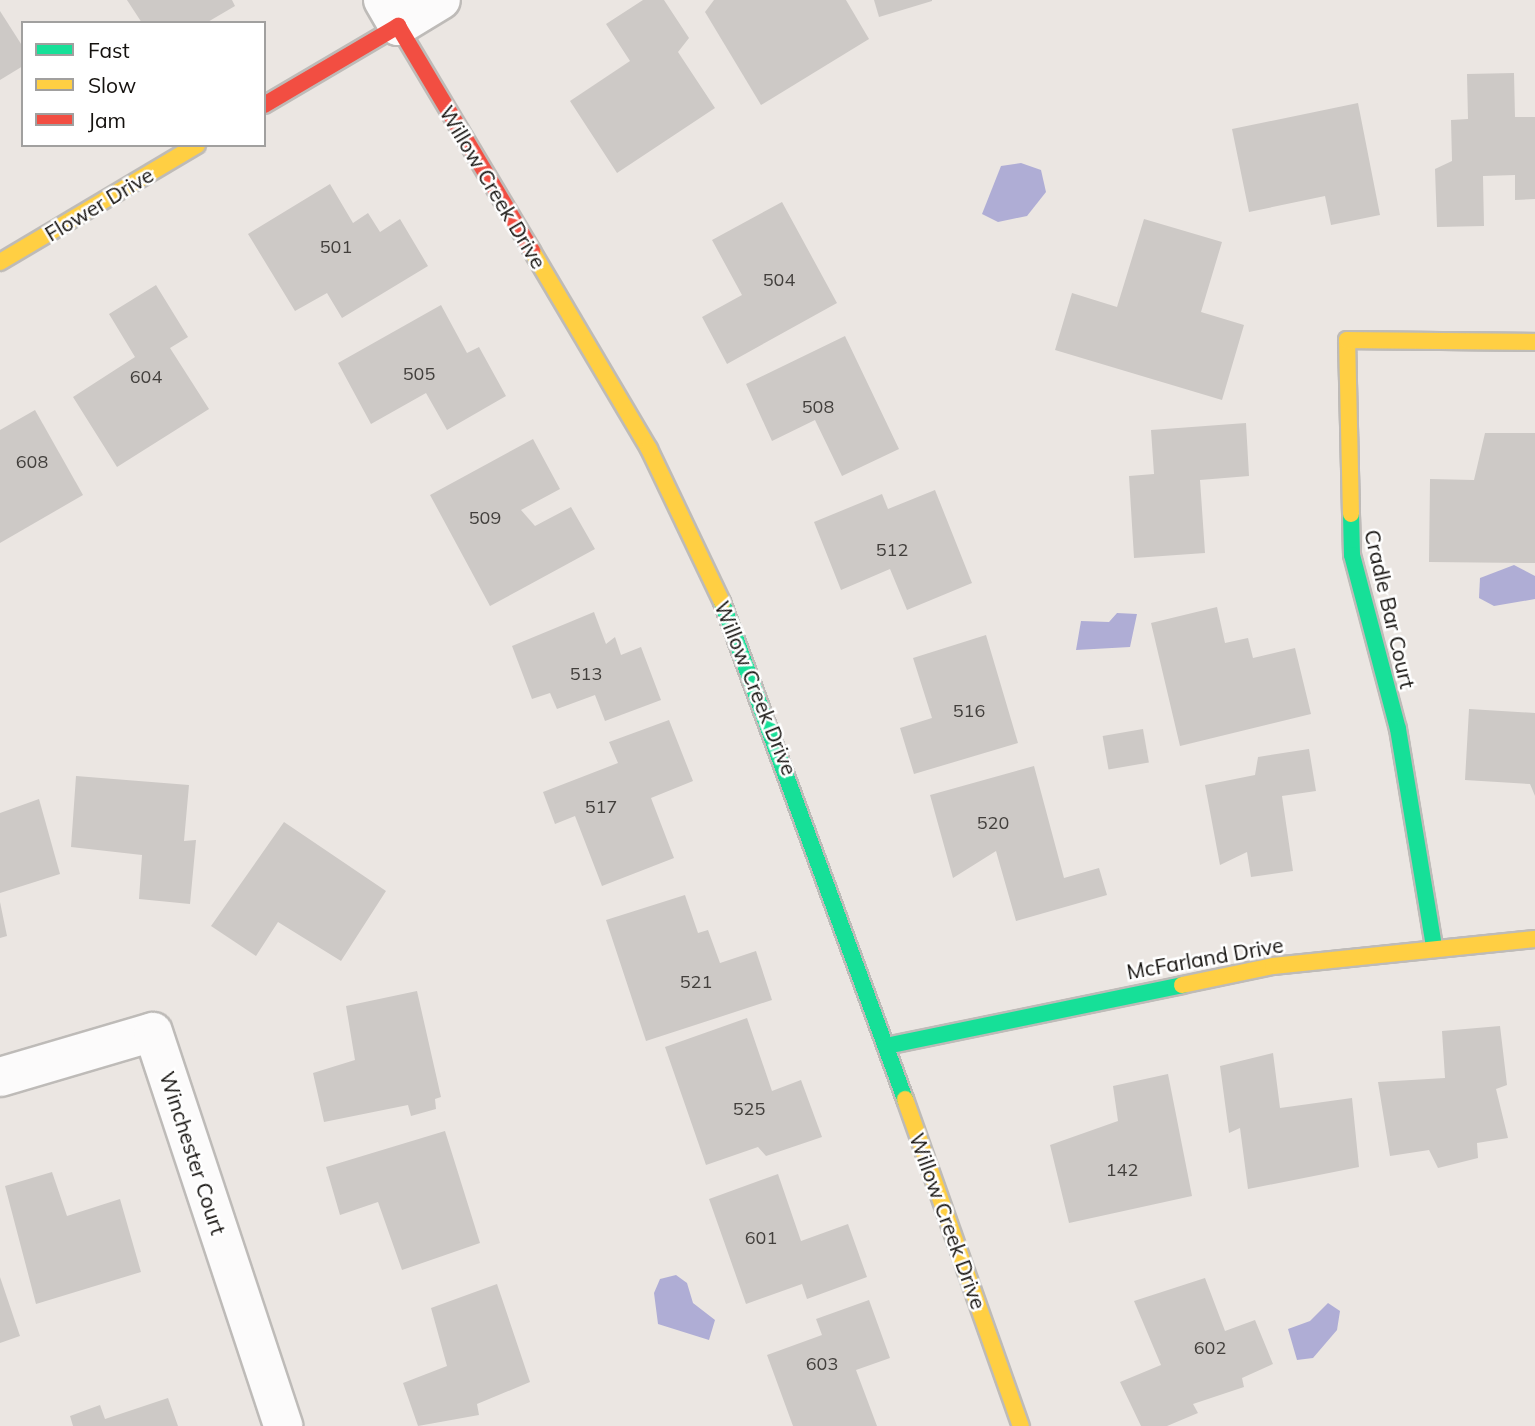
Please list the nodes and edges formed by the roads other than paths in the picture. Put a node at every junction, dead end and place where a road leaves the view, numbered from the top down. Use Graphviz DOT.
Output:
graph roads {
  1 [pos="441,0"];
  2 [pos="391,13"];
  3 [pos="266,104"];
  4 [pos="194,147"];
  5 [pos="0,262"];
  6 [pos="1535,342"];
  7 [pos="1535,939"];
  8 [pos="1434,946"];
  9 [pos="886,1046"];
  10 [pos="0,1077"];
  11 [pos="283,1426"];
  12 [pos="1021,1426"];
  1 -- 2 [label="street"];
  2 -- 3 [label="street"];
  2 -- 9 [label="street, Willow Creek Drive"];
  4 -- 5 [label="street, Flower Drive"];
  6 -- 8 [label="street, Cradle Bar Court"];
  7 -- 8 [label="street, McFarland Drive"];
  8 -- 9 [label="street, McFarland Drive"];
  9 -- 12 [label="street, Willow Creek Drive"];
  10 -- 11 [label="street, Winchester Court"];
}
